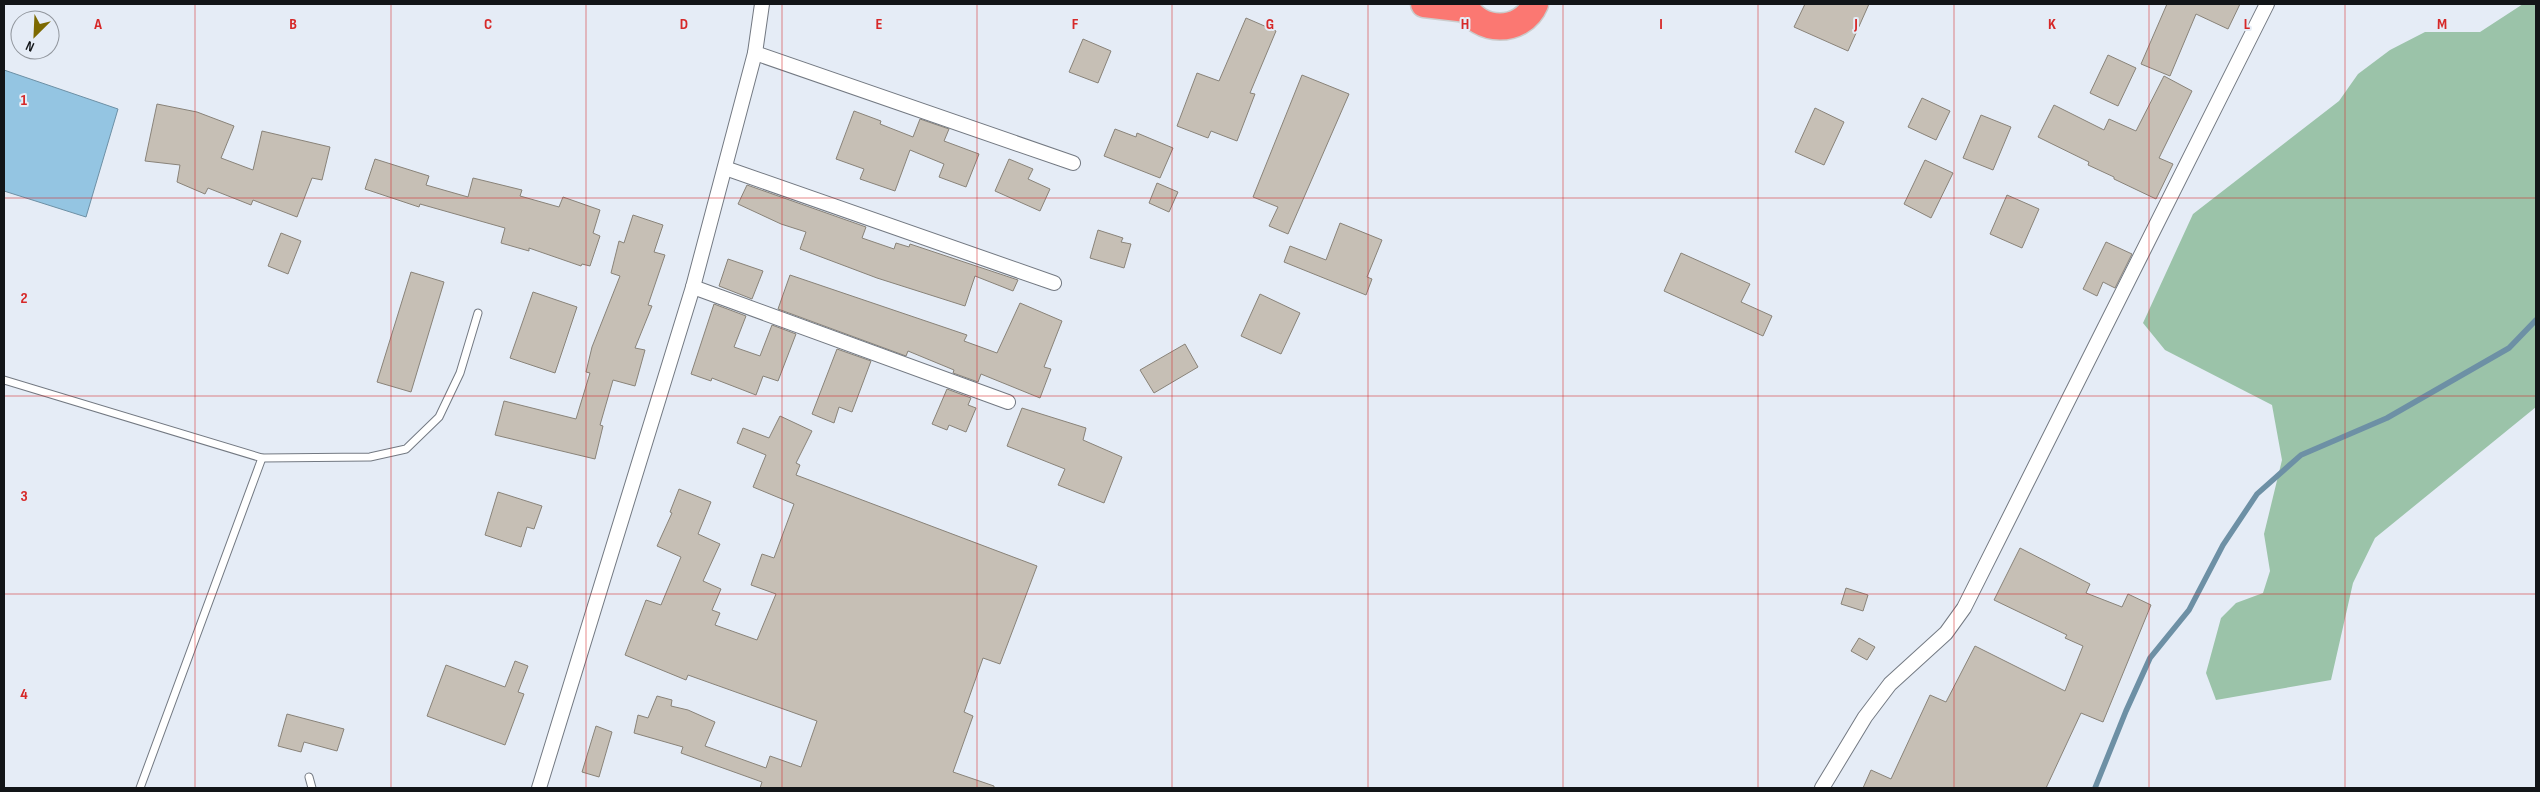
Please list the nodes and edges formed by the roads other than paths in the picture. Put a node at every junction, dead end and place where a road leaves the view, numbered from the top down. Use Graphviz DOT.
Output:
graph roads {
  1 [pos="762,4"];
  2 [pos="1424,4"];
  3 [pos="2267,4"];
  4 [pos="1539,5"];
  5 [pos="1465,6"];
  6 [pos="755,53"];
  7 [pos="1073,163"];
  8 [pos="725,168"];
  9 [pos="1054,283"];
  10 [pos="693,287"];
  11 [pos="478,313"];
  12 [pos="4,380"];
  13 [pos="1008,402"];
  14 [pos="262,458"];
  15 [pos="309,777"];
  16 [pos="140,788"];
  17 [pos="312,788"];
  18 [pos="538,788"];
  19 [pos="1822,788"];
  1 -- 6 [label="street"];
  2 -- 5 [label="highway"];
  3 -- 19 [label="street"];
  4 -- 5 [label="highway"];
  6 -- 7 [label="street"];
  6 -- 8 [label="street"];
  8 -- 9 [label="street"];
  8 -- 10 [label="street"];
  10 -- 13 [label="street"];
  10 -- 18 [label="street"];
  11 -- 14 [label="lane"];
  12 -- 14 [label="lane"];
  14 -- 16 [label="lane"];
  15 -- 17 [label="lane"];
}
